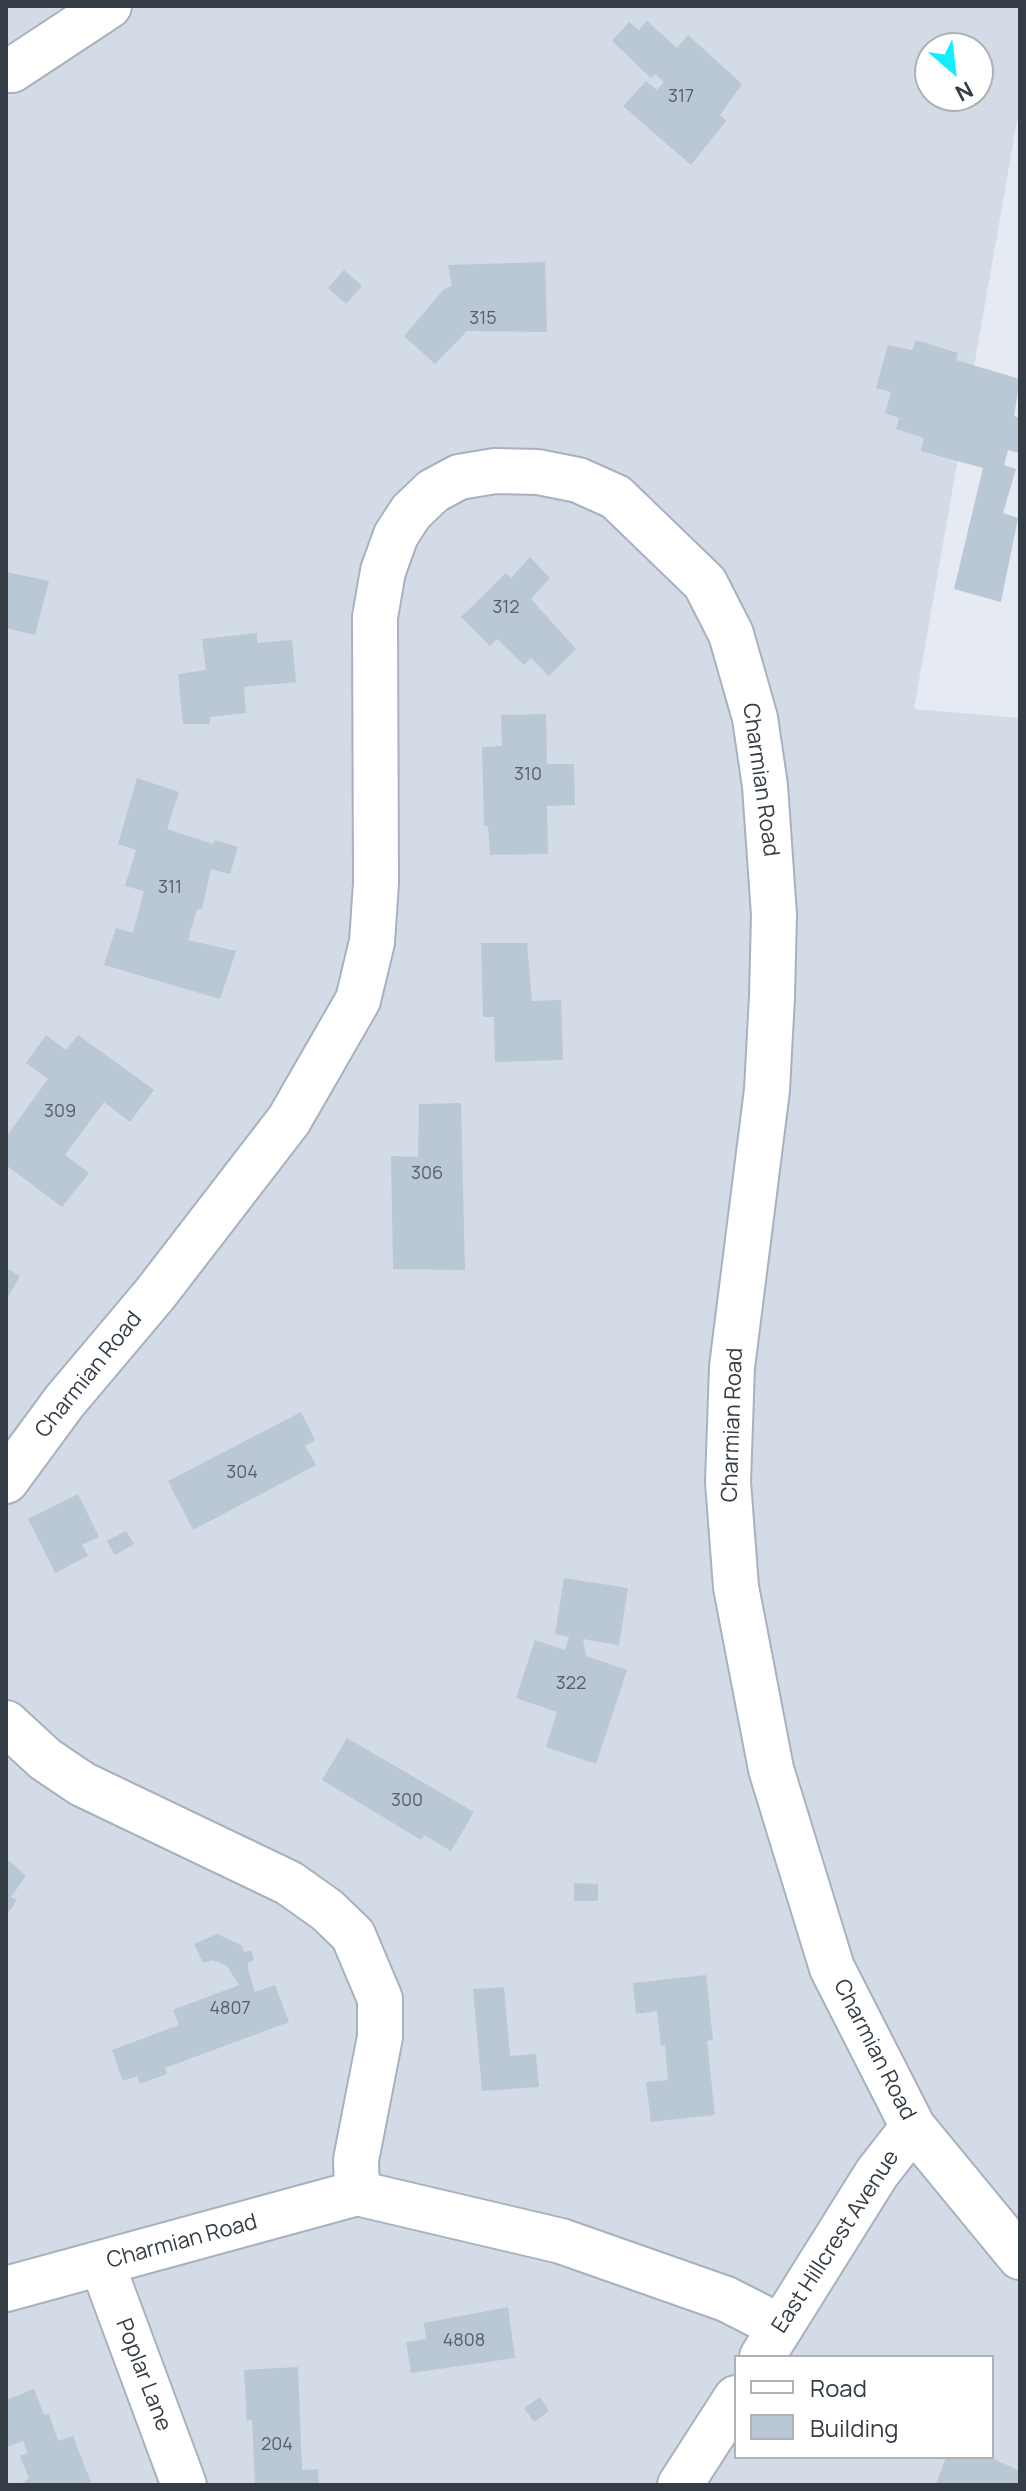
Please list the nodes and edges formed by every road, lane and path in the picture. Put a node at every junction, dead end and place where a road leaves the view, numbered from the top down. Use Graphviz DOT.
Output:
graph roads {
  1 [pos="109,6"];
  2 [pos="6,70"];
  3 [pos="6,1481"];
  4 [pos="6,1723"];
  5 [pos="913,2127"];
  6 [pos="357,2193"];
  7 [pos="1020,2257"];
  8 [pos="102,2264"];
  9 [pos="6,2289"];
  10 [pos="771,2342"];
  11 [pos="734,2401"];
  12 [pos="184,2485"];
  13 [pos="680,2485"];
  1 -- 2 [label="street"];
  3 -- 5 [label="street, Charmian Road"];
  4 -- 6 [label="street"];
  5 -- 7 [label="street, Charmian Road"];
  5 -- 10 [label="street, East Hillcrest Avenue"];
  6 -- 8 [label="street, Charmian Road"];
  6 -- 10 [label="street, Charmian Road"];
  8 -- 9 [label="street, Charmian Road"];
  8 -- 12 [label="street, Poplar Lane"];
  11 -- 13 [label="street"];
}
